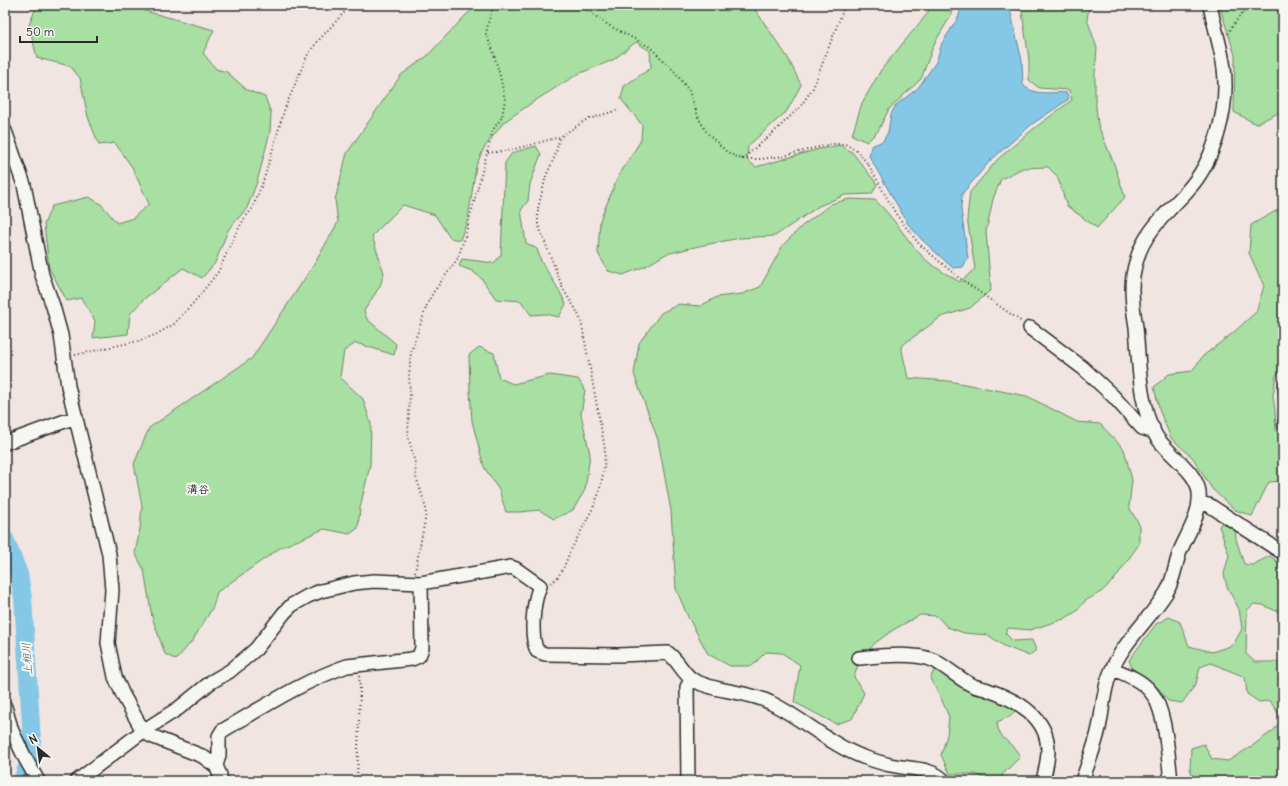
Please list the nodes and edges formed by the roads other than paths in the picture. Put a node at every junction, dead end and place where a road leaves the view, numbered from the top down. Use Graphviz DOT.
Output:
graph roads {
  1 [pos="1210,5"];
  2 [pos="5,131"];
  3 [pos="1030,328"];
  4 [pos="76,417"];
  5 [pos="1153,428"];
  6 [pos="5,443"];
  7 [pos="1199,503"];
  8 [pos="1283,553"];
  9 [pos="417,583"];
  10 [pos="859,658"];
  11 [pos="1113,668"];
  12 [pos="692,679"];
  13 [pos="5,707"];
  14 [pos="143,731"];
  15 [pos="216,766"];
  16 [pos="38,781"];
  17 [pos="77,781"];
  18 [pos="220,781"];
  19 [pos="688,781"];
  20 [pos="944,781"];
  21 [pos="1043,781"];
  22 [pos="1082,781"];
  23 [pos="1171,781"];
  1 -- 5 [label="street"];
  2 -- 4 [label="street"];
  3 -- 5 [label="street"];
  4 -- 6 [label="street"];
  4 -- 14 [label="street"];
  5 -- 7 [label="street"];
  7 -- 8 [label="street"];
  7 -- 11 [label="street"];
  9 -- 12 [label="street"];
  9 -- 14 [label="street"];
  9 -- 15 [label="street"];
  10 -- 21 [label="street"];
  11 -- 22 [label="street"];
  11 -- 23 [label="street"];
  12 -- 19 [label="street"];
  12 -- 20 [label="street"];
  13 -- 16 [label="street"];
  14 -- 15 [label="street"];
  14 -- 17 [label="street"];
  15 -- 18 [label="street"];
}
